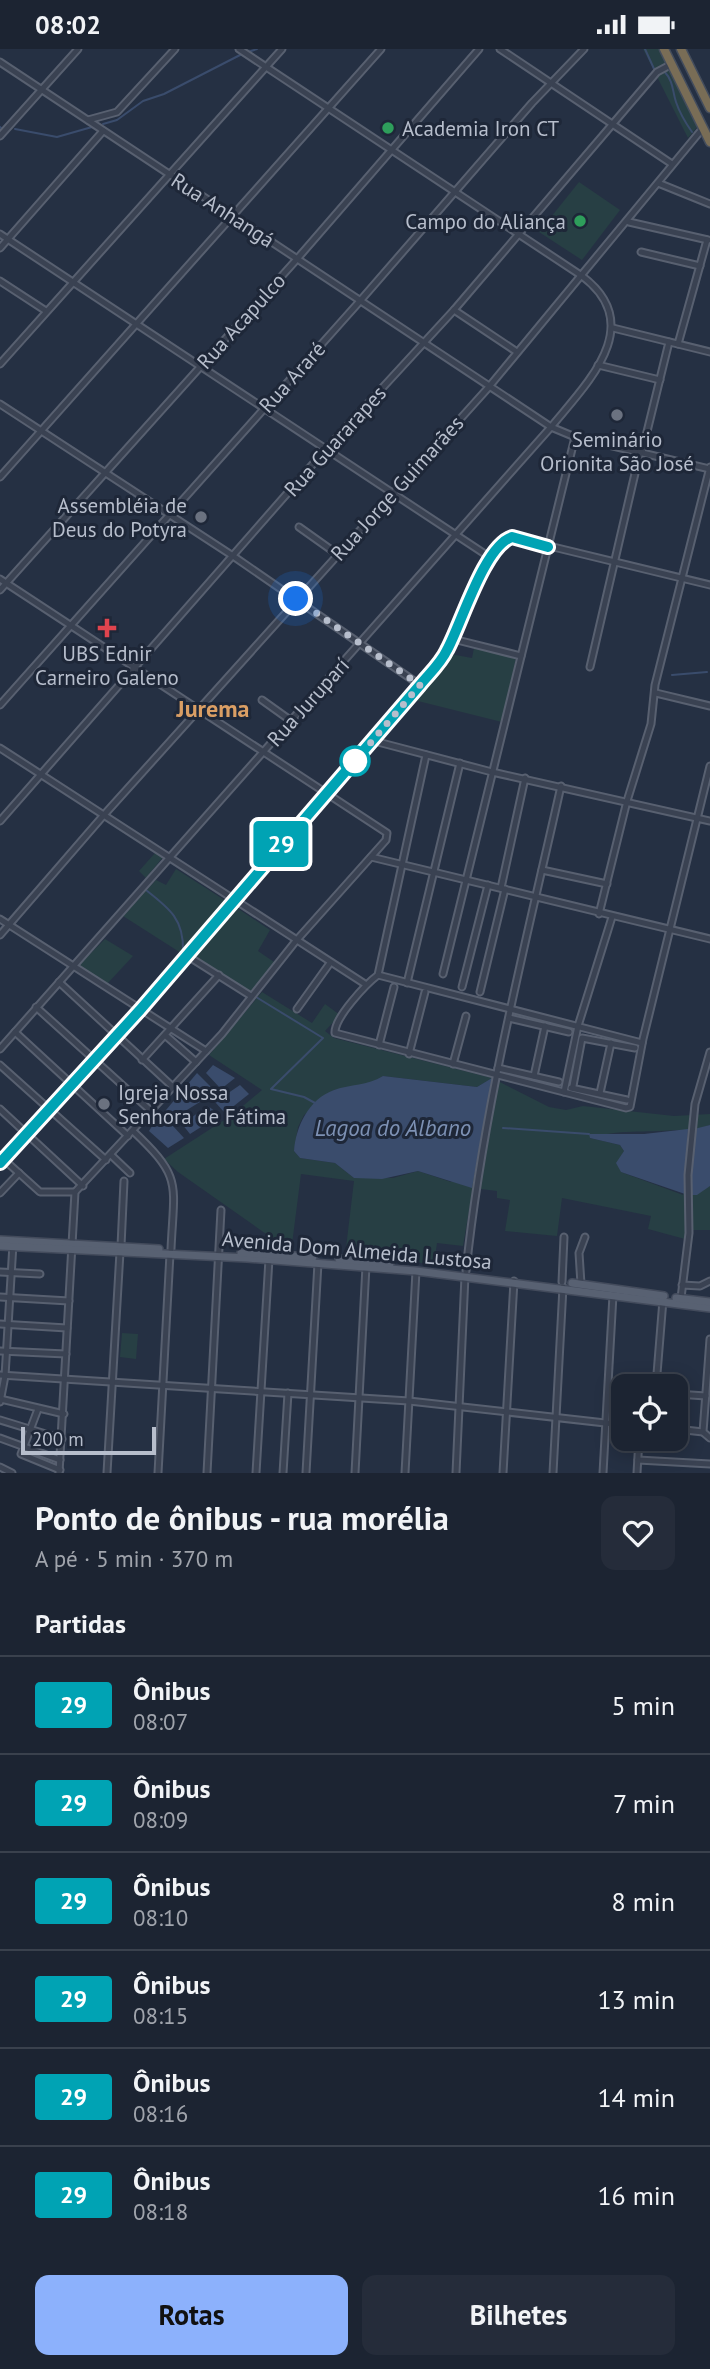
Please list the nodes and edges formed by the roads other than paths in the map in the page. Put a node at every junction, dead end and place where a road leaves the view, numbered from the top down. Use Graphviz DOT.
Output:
graph roads {
  1 [pos="78,49"];
  2 [pos="175,49"];
  3 [pos="239,49"];
  4 [pos="282,49"];
  5 [pos="380,49"];
  6 [pos="480,49"];
  7 [pos="500,49"];
  8 [pos="584,49"];
  9 [pos="664,49"];
  10 [pos="681,49"];
  11 [pos="0,62"];
  12 [pos="672,64"];
  13 [pos="265,66"];
  14 [pos="551,83"];
  15 [pos="41,90"];
  16 [pos="710,108"];
  17 [pos="329,109"];
  18 [pos="88,120"];
  19 [pos="611,124"];
  20 [pos="703,128"];
  21 [pos="103,131"];
  22 [pos="0,136"];
  23 [pos="710,142"];
  24 [pos="393,151"];
  25 [pos="672,164"];
  26 [pos="168,174"];
  27 [pos="658,183"];
  28 [pos="456,193"];
  29 [pos="710,204"];
  30 [pos="232,216"];
  31 [pos="629,222"];
  32 [pos="0,233"];
  33 [pos="519,234"];
  34 [pos="8,239"];
  35 [pos="708,240"];
  36 [pos="0,249"];
  37 [pos="641,252"];
  38 [pos="297,259"];
  39 [pos="700,266"];
  40 [pos="582,275"];
  41 [pos="0,281"];
  42 [pos="73,282"];
  43 [pos="360,301"];
  44 [pos="454,310"];
  45 [pos="46,311"];
  46 [pos="138,324"];
  47 [pos="613,328"];
  48 [pos="669,342"];
  49 [pos="422,344"];
  50 [pos="678,344"];
  51 [pos="517,352"];
  52 [pos="710,352"];
  53 [pos="0,364"];
  54 [pos="201,365"];
  55 [pos="598,365"];
  56 [pos="660,380"];
  57 [pos="488,388"];
  58 [pos="0,404"];
  59 [pos="264,407"];
  60 [pos="551,427"];
  61 [pos="41,432"];
  62 [pos="575,436"];
  63 [pos="327,448"];
  64 [pos="641,452"];
  65 [pos="710,468"];
  66 [pos="106,471"];
  67 [pos="0,477"];
  68 [pos="393,491"];
  69 [pos="170,514"];
  70 [pos="299,527"];
  71 [pos="456,536"];
  72 [pos="548,547"];
  73 [pos="337,554"];
  74 [pos="233,556"];
  75 [pos="491,558"];
  76 [pos="615,563"];
  77 [pos="0,579"];
  78 [pos="682,580"];
  79 [pos="6,583"];
  80 [pos="710,586"];
  81 [pos="0,590"];
  82 [pos="296,599"];
  83 [pos="69,624"];
  84 [pos="453,639"];
  85 [pos="360,644"];
  86 [pos="521,656"];
  87 [pos="590,667"];
  88 [pos="135,668"];
  89 [pos="420,685"];
  90 [pos="656,693"];
  91 [pos="261,700"];
  92 [pos="0,705"];
  93 [pos="710,706"];
  94 [pos="199,709"];
  95 [pos="290,720"];
  96 [pos="374,741"];
  97 [pos="0,748"];
  98 [pos="264,750"];
  99 [pos="426,755"];
  100 [pos="460,763"];
  101 [pos="710,766"];
  102 [pos="492,772"];
  103 [pos="41,773"];
  104 [pos="525,778"];
  105 [pos="561,786"];
  106 [pos="327,792"];
  107 [pos="627,801"];
  108 [pos="103,816"];
  109 [pos="697,818"];
  110 [pos="0,821"];
  111 [pos="710,821"];
  112 [pos="371,857"];
  113 [pos="169,858"];
  114 [pos="400,864"];
  115 [pos="542,870"];
  116 [pos="433,871"];
  117 [pos="468,880"];
  118 [pos="607,884"];
  119 [pos="488,885"];
  120 [pos="503,888"];
  121 [pos="535,897"];
  122 [pos="233,898"];
  123 [pos="599,914"];
  124 [pos="612,917"];
  125 [pos="0,919"];
  126 [pos="9,925"];
  127 [pos="671,930"];
  128 [pos="0,935"];
  129 [pos="710,939"];
  130 [pos="295,942"];
  131 [pos="186,955"];
  132 [pos="330,963"];
  133 [pos="73,966"];
  134 [pos="443,974"];
  135 [pos="219,975"];
  136 [pos="378,975"];
  137 [pos="59,982"];
  138 [pos="407,983"];
  139 [pos="365,984"];
  140 [pos="394,987"];
  141 [pos="462,987"];
  142 [pos="425,992"];
  143 [pos="480,992"];
  144 [pos="251,996"];
  145 [pos="36,1007"];
  146 [pos="298,1009"];
  147 [pos="511,1009"];
  148 [pos="140,1010"];
  149 [pos="466,1016"];
  150 [pos="509,1018"];
  151 [pos="545,1026"];
  152 [pos="578,1026"];
  153 [pos="15,1032"];
  154 [pos="168,1032"];
  155 [pos="569,1032"];
  156 [pos="117,1035"];
  157 [pos="611,1043"];
  158 [pos="642,1043"];
  159 [pos="379,1045"];
  160 [pos="635,1048"];
  161 [pos="0,1049"];
  162 [pos="206,1051"];
  163 [pos="710,1052"];
  164 [pos="409,1053"];
  165 [pos="142,1059"];
  166 [pos="95,1060"];
  167 [pos="196,1062"];
  168 [pos="453,1064"];
  169 [pos="0,1065"];
  170 [pos="497,1072"];
  171 [pos="534,1076"];
  172 [pos="559,1082"];
  173 [pos="73,1084"];
  174 [pos="573,1086"];
  175 [pos="173,1087"];
  176 [pos="565,1092"];
  177 [pos="600,1093"];
  178 [pos="627,1100"];
  179 [pos="0,1109"];
  180 [pos="50,1109"];
  181 [pos="151,1111"];
  182 [pos="130,1133"];
  183 [pos="27,1134"];
  184 [pos="109,1158"];
  185 [pos="1,1159"];
  186 [pos="19,1173"];
  187 [pos="130,1173"];
  188 [pos="124,1181"];
  189 [pos="83,1185"];
  190 [pos="75,1192"];
  191 [pos="0,1193"];
  192 [pos="221,1210"];
  193 [pos="564,1237"];
  194 [pos="585,1237"];
  195 [pos="0,1240"];
  196 [pos="13,1244"];
  197 [pos="0,1246"];
  198 [pos="72,1247"];
  199 [pos="120,1249"];
  200 [pos="171,1252"];
  201 [pos="220,1254"];
  202 [pos="247,1255"];
  203 [pos="269,1259"];
  204 [pos="318,1262"];
  205 [pos="366,1264"];
  206 [pos="416,1271"];
  207 [pos="447,1271"];
  208 [pos="0,1272"];
  209 [pos="11,1273"];
  210 [pos="465,1273"];
  211 [pos="40,1274"];
  212 [pos="514,1281"];
  213 [pos="710,1281"];
  214 [pos="581,1284"];
  215 [pos="562,1285"];
  216 [pos="682,1285"];
  217 [pos="613,1291"];
  218 [pos="0,1297"];
  219 [pos="9,1298"];
  220 [pos="681,1298"];
  221 [pos="663,1300"];
  222 [pos="69,1301"];
  223 [pos="710,1302"];
  224 [pos="710,1308"];
  225 [pos="0,1324"];
  226 [pos="8,1325"];
  227 [pos="67,1328"];
  228 [pos="710,1339"];
  229 [pos="3,1351"];
  230 [pos="66,1354"];
  231 [pos="657,1374"];
  232 [pos="3,1376"];
  233 [pos="65,1380"];
  234 [pos="113,1381"];
  235 [pos="163,1385"];
  236 [pos="212,1386"];
  237 [pos="261,1392"];
  238 [pos="288,1393"];
  239 [pos="311,1394"];
  240 [pos="688,1395"];
  241 [pos="706,1396"];
  242 [pos="359,1397"];
  243 [pos="0,1400"];
  244 [pos="409,1401"];
  245 [pos="460,1408"];
  246 [pos="38,1409"];
  247 [pos="507,1412"];
  248 [pos="64,1415"];
  249 [pos="557,1418"];
  250 [pos="0,1420"];
  251 [pos="605,1425"];
  252 [pos="611,1425"];
  253 [pos="31,1429"];
  254 [pos="688,1430"];
  255 [pos="703,1432"];
  256 [pos="0,1438"];
  257 [pos="710,1438"];
  258 [pos="62,1439"];
  259 [pos="22,1450"];
  260 [pos="638,1451"];
  261 [pos="60,1460"];
  262 [pos="638,1460"];
  263 [pos="710,1464"];
  264 [pos="0,1467"];
  265 [pos="60,1471"];
  266 [pos="12,1473"];
  267 [pos="107,1473"];
  268 [pos="158,1473"];
  269 [pos="207,1473"];
  270 [pos="257,1473"];
  271 [pos="283,1473"];
  272 [pos="306,1473"];
  273 [pos="355,1473"];
  274 [pos="405,1473"];
  275 [pos="456,1473"];
  276 [pos="503,1473"];
  277 [pos="553,1473"];
  278 [pos="603,1473"];
  279 [pos="637,1473"];
  1 -- 15 [label="street"];
  2 -- 18 [label="street"];
  3 -- 13 [label="street"];
  4 -- 13 [label="street"];
  5 -- 17 [label="street"];
  6 -- 24 [label="street, Rua Acapulco"];
  7 -- 14 [label="street"];
  8 -- 14 [label="street, Rua Araré"];
  9 -- 12 [label="highway"];
  10 -- 16 [label="highway"];
  11 -- 15 [label="street, Rua Anhangá"];
  12 -- 19 [label="street, Rua Guararapes"];
  12 -- 20 [label="highway"];
  13 -- 17 [label="street"];
  13 -- 26 [label="street"];
  14 -- 19 [label="street"];
  14 -- 28 [label="street, Rua Araré"];
  15 -- 18 [label="street, Rua Anhangá"];
  15 -- 22 [label="street"];
  17 -- 24 [label="street"];
  17 -- 30 [label="street"];
  18 -- 21 [label="street, Rua Anhangá"];
  19 -- 25 [label="street"];
  19 -- 33 [label="street, Rua Guararapes"];
  20 -- 23 [label="highway"];
  20 -- 25 [label="street, Rua Jorge Guimarães"];
  21 -- 26 [label="street, Rua Anhangá"];
  21 -- 34 [label="street"];
  24 -- 28 [label="street"];
  24 -- 38 [label="street, Rua Acapulco"];
  25 -- 27 [label="street, Rua Jorge Guimarães"];
  26 -- 30 [label="street, Rua Anhangá"];
  26 -- 42 [label="street"];
  27 -- 29 [label="street"];
  27 -- 31 [label="street, Rua Jorge Guimarães"];
  28 -- 33 [label="street"];
  28 -- 43 [label="street, Rua Araré"];
  30 -- 38 [label="street, Rua Anhangá"];
  30 -- 46 [label="street"];
  31 -- 35 [label="street"];
  31 -- 40 [label="street, Rua Jorge Guimarães"];
  32 -- 34 [label="street"];
  33 -- 40 [label="street"];
  33 -- 44 [label="street, Rua Guararapes"];
  34 -- 36 [label="street"];
  34 -- 42 [label="street"];
  35 -- 39 [label="street"];
  37 -- 39 [label="street"];
  38 -- 43 [label="street, Rua Anhangá"];
  38 -- 54 [label="street, Rua Acapulco"];
  39 -- 50 [label="street"];
  40 -- 47 [label="street"];
  40 -- 51 [label="street, Rua Jorge Guimarães"];
  41 -- 45 [label="street"];
  42 -- 45 [label="street"];
  42 -- 46 [label="street"];
  43 -- 49 [label="street, Rua Anhangá"];
  43 -- 59 [label="street, Rua Araré"];
  44 -- 49 [label="street, Rua Guararapes"];
  44 -- 51 [label="street"];
  45 -- 53 [label="street"];
  46 -- 54 [label="street"];
  46 -- 61 [label="street"];
  47 -- 48 [label="street"];
  47 -- 55 [label="street, Rua Juruparí"];
  48 -- 50 [label="street"];
  48 -- 56 [label="street"];
  49 -- 57 [label="street, Rua Anhangá"];
  49 -- 63 [label="street, Rua Guararapes"];
  50 -- 52 [label="street"];
  51 -- 57 [label="street, Rua Jorge Guimarães"];
  54 -- 59 [label="street"];
  54 -- 66 [label="street, Rua Acapulco"];
  55 -- 56 [label="street"];
  55 -- 60 [label="street, Rua Juruparí"];
  56 -- 64 [label="street"];
  57 -- 60 [label="street, Rua Anhangá"];
  57 -- 68 [label="street, Rua Jorge Guimarães"];
  58 -- 61 [label="street"];
  59 -- 63 [label="street"];
  59 -- 69 [label="street, Rua Araré"];
  60 -- 62 [label="street, Rua Anhangá"];
  60 -- 71 [label="street, Rua Juruparí"];
  61 -- 66 [label="street"];
  61 -- 67 [label="street"];
  62 -- 64 [label="street, Rua Anhangá"];
  62 -- 72 [label="street"];
  63 -- 68 [label="street"];
  63 -- 74 [label="street, Rua Guararapes"];
  64 -- 65 [label="street, Rua Anhangá"];
  64 -- 76 [label="street"];
  65 -- 78 [label="street"];
  66 -- 69 [label="street"];
  66 -- 79 [label="street, Rua Acapulco"];
  68 -- 71 [label="street"];
  68 -- 73 [label="street, Rua Jorge Guimarães"];
  69 -- 74 [label="street"];
  69 -- 83 [label="street, Rua Araré"];
  70 -- 73 [label="street"];
  71 -- 75 [label="street"];
  71 -- 85 [label="street, Rua Juruparí"];
  72 -- 75 [label="street"];
  72 -- 76 [label="street"];
  72 -- 86 [label="street"];
  73 -- 82 [label="street, Rua Jorge Guimarães"];
  74 -- 82 [label="street"];
  74 -- 88 [label="street, Rua Guararapes"];
  75 -- 84 [label="street"];
  76 -- 78 [label="street"];
  76 -- 87 [label="street"];
  77 -- 79 [label="street"];
  78 -- 80 [label="street"];
  78 -- 90 [label="street"];
  79 -- 81 [label="street, Rua Acapulco"];
  79 -- 83 [label="street"];
  82 -- 85 [label="street"];
  82 -- 94 [label="street, Rua Jorge Guimarães"];
  83 -- 88 [label="street"];
  83 -- 92 [label="street, Rua Araré"];
  84 -- 86 [label="street"];
  84 -- 89 [label="street"];
  85 -- 89 [label="street"];
  85 -- 95 [label="street, Rua Juruparí"];
  86 -- 102 [label="street"];
  88 -- 94 [label="street"];
  88 -- 103 [label="street, Rua Guararapes"];
  89 -- 96 [label="street"];
  90 -- 93 [label="street"];
  90 -- 107 [label="street"];
  91 -- 95 [label="street"];
  94 -- 98 [label="street"];
  94 -- 108 [label="street, Rua Jorge Guimarães"];
  95 -- 98 [label="street, Rua Juruparí"];
  96 -- 99 [label="street"];
  96 -- 106 [label="street"];
  97 -- 103 [label="street"];
  98 -- 106 [label="street"];
  98 -- 113 [label="street, Rua Juruparí"];
  99 -- 100 [label="street"];
  99 -- 114 [label="street"];
  100 -- 102 [label="street"];
  100 -- 116 [label="street"];
  101 -- 109 [label="street"];
  102 -- 104 [label="street"];
  102 -- 117 [label="street"];
  103 -- 108 [label="street"];
  103 -- 110 [label="street, Rua Guararapes"];
  104 -- 105 [label="street"];
  104 -- 120 [label="street"];
  105 -- 107 [label="street"];
  105 -- 115 [label="street"];
  106 -- 112 [label="street"];
  106 -- 122 [label="street"];
  107 -- 109 [label="street"];
  107 -- 118 [label="street"];
  108 -- 113 [label="street"];
  108 -- 126 [label="street, Rua Jorge Guimarães"];
  109 -- 111 [label="street"];
  109 -- 127 [label="street"];
  112 -- 114 [label="street"];
  112 -- 130 [label="street"];
  113 -- 122 [label="street"];
  113 -- 133 [label="street, Rua Juruparí"];
  114 -- 116 [label="street"];
  114 -- 136 [label="street"];
  115 -- 118 [label="street"];
  115 -- 121 [label="street"];
  116 -- 117 [label="street"];
  116 -- 138 [label="street"];
  117 -- 119 [label="street"];
  117 -- 134 [label="street"];
  118 -- 123 [label="street"];
  119 -- 120 [label="street"];
  119 -- 141 [label="street"];
  120 -- 121 [label="street"];
  120 -- 143 [label="street"];
  121 -- 123 [label="street"];
  121 -- 147 [label="street"];
  122 -- 130 [label="street"];
  122 -- 131 [label="street"];
  123 -- 124 [label="street"];
  124 -- 127 [label="street"];
  124 -- 152 [label="street"];
  125 -- 126 [label="street"];
  126 -- 128 [label="street, Rua Jorge Guimarães"];
  126 -- 133 [label="street"];
  127 -- 129 [label="street"];
  127 -- 158 [label="street"];
  130 -- 132 [label="street"];
  130 -- 144 [label="street"];
  131 -- 135 [label="street"];
  131 -- 148 [label="street"];
  132 -- 139 [label="street"];
  132 -- 146 [label="street"];
  133 -- 137 [label="street, Rua Juruparí"];
  133 -- 148 [label="street"];
  135 -- 144 [label="street"];
  135 -- 154 [label="street"];
  136 -- 138 [label="street"];
  136 -- 139 [label="street"];
  137 -- 145 [label="street, Rua Juruparí"];
  137 -- 156 [label="street"];
  138 -- 147 [label="street"];
  139 -- 159 [label="street"];
  140 -- 159 [label="street"];
  142 -- 164 [label="street"];
  144 -- 162 [label="street"];
  145 -- 153 [label="street, Rua Juruparí"];
  145 -- 166 [label="street"];
  147 -- 150 [label="street"];
  147 -- 152 [label="street"];
  148 -- 154 [label="street"];
  148 -- 156 [label="street"];
  149 -- 168 [label="street"];
  150 -- 151 [label="street"];
  150 -- 170 [label="street"];
  151 -- 155 [label="street"];
  151 -- 171 [label="street"];
  152 -- 158 [label="street"];
  152 -- 176 [label="street"];
  153 -- 161 [label="street, Rua Juruparí"];
  153 -- 173 [label="street"];
  154 -- 162 [label="street"];
  154 -- 165 [label="street"];
  154 -- 167 [label="street"];
  156 -- 165 [label="street"];
  156 -- 166 [label="street"];
  157 -- 160 [label="street"];
  157 -- 174 [label="street"];
  157 -- 177 [label="street"];
  158 -- 176 [label="street"];
  159 -- 164 [label="street"];
  162 -- 167 [label="street"];
  163 -- 216 [label="street"];
  164 -- 168 [label="street"];
  165 -- 175 [label="street"];
  166 -- 173 [label="street"];
  166 -- 181 [label="street"];
  167 -- 175 [label="street"];
  168 -- 170 [label="street"];
  169 -- 180 [label="street"];
  170 -- 171 [label="street"];
  170 -- 176 [label="street"];
  170 -- 210 [label="street"];
  171 -- 172 [label="street"];
  173 -- 180 [label="street"];
  173 -- 182 [label="street"];
  174 -- 176 [label="street"];
  174 -- 177 [label="street"];
  175 -- 181 [label="street"];
  177 -- 178 [label="street"];
  179 -- 183 [label="street"];
  180 -- 183 [label="street"];
  180 -- 184 [label="street"];
  181 -- 182 [label="street"];
  182 -- 184 [label="street"];
  182 -- 200 [label="street"];
  183 -- 185 [label="street"];
  183 -- 189 [label="street"];
  184 -- 187 [label="street"];
  184 -- 189 [label="street"];
  185 -- 186 [label="street"];
  186 -- 190 [label="street"];
  186 -- 191 [label="street"];
  188 -- 199 [label="street"];
  189 -- 190 [label="street"];
  190 -- 198 [label="street"];
  192 -- 201 [label="street"];
  193 -- 215 [label="street"];
  194 -- 214 [label="street"];
  195 -- 196 [label="main road, Avenida Dom Almeida Lustosa"];
  196 -- 197 [label="main road, Avenida Dom Almeida Lustosa"];
  196 -- 198 [label="main road, Avenida Dom Almeida Lustosa"];
  196 -- 209 [label="street"];
  198 -- 199 [label="main road, Avenida Dom Almeida Lustosa"];
  198 -- 222 [label="street"];
  199 -- 200 [label="main road, Avenida Dom Almeida Lustosa"];
  199 -- 234 [label="street"];
  200 -- 201 [label="main road, Avenida Dom Almeida Lustosa"];
  200 -- 235 [label="street"];
  201 -- 202 [label="main road, Avenida Dom Almeida Lustosa"];
  201 -- 236 [label="street"];
  202 -- 203 [label="main road, Avenida Dom Almeida Lustosa"];
  202 -- 205 [label="main road, Avenida Dom Almeida Lustosa"];
  203 -- 204 [label="main road, Avenida Dom Almeida Lustosa"];
  203 -- 237 [label="street"];
  204 -- 205 [label="main road, Avenida Dom Almeida Lustosa"];
  204 -- 239 [label="street"];
  205 -- 206 [label="main road, Avenida Dom Almeida Lustosa"];
  205 -- 207 [label="main road, Avenida Dom Almeida Lustosa"];
  205 -- 242 [label="street"];
  206 -- 207 [label="main road, Avenida Dom Almeida Lustosa"];
  206 -- 244 [label="street"];
  207 -- 210 [label="main road, Avenida Dom Almeida Lustosa"];
  208 -- 209 [label="street"];
  209 -- 211 [label="street"];
  209 -- 219 [label="street"];
  210 -- 212 [label="main road, Avenida Dom Almeida Lustosa"];
  210 -- 215 [label="main road, Avenida Dom Almeida Lustosa"];
  210 -- 245 [label="street"];
  212 -- 215 [label="main road, Avenida Dom Almeida Lustosa"];
  212 -- 247 [label="street"];
  213 -- 216 [label="street"];
  214 -- 215 [label="main road, Avenida Dom Almeida Lustosa"];
  214 -- 217 [label="main road, Avenida Dom Almeida Lustosa"];
  215 -- 217 [label="main road, Avenida Dom Almeida Lustosa"];
  215 -- 249 [label="street"];
  216 -- 220 [label="street"];
  217 -- 220 [label="main road, Avenida Dom Almeida Lustosa"];
  217 -- 221 [label="main road, Avenida Dom Almeida Lustosa"];
  217 -- 251 [label="street"];
  218 -- 219 [label="street"];
  219 -- 222 [label="street"];
  219 -- 226 [label="street"];
  220 -- 223 [label="main road, Avenida Dom Almeida Lustosa"];
  221 -- 224 [label="main road, Avenida Dom Almeida Lustosa"];
  221 -- 231 [label="street"];
  222 -- 227 [label="street"];
  225 -- 226 [label="street"];
  226 -- 227 [label="street"];
  226 -- 229 [label="street"];
  227 -- 230 [label="street"];
  228 -- 241 [label="street"];
  229 -- 230 [label="street"];
  229 -- 232 [label="street"];
  230 -- 233 [label="street"];
  232 -- 233 [label="street"];
  232 -- 243 [label="street"];
  233 -- 234 [label="street"];
  233 -- 248 [label="street"];
  234 -- 235 [label="street"];
  234 -- 267 [label="street"];
  235 -- 236 [label="street"];
  235 -- 268 [label="street"];
  236 -- 237 [label="street"];
  236 -- 269 [label="street"];
  237 -- 238 [label="street"];
  237 -- 270 [label="street"];
  238 -- 239 [label="street"];
  238 -- 271 [label="street"];
  239 -- 242 [label="street"];
  239 -- 272 [label="street"];
  240 -- 241 [label="street"];
  241 -- 255 [label="street"];
  242 -- 244 [label="street"];
  242 -- 273 [label="street"];
  243 -- 246 [label="street"];
  244 -- 245 [label="street"];
  244 -- 274 [label="street"];
  245 -- 247 [label="street"];
  245 -- 275 [label="street"];
  246 -- 248 [label="street"];
  246 -- 253 [label="street"];
  247 -- 249 [label="street"];
  247 -- 276 [label="street"];
  248 -- 258 [label="street"];
  249 -- 251 [label="street"];
  249 -- 277 [label="street"];
  250 -- 253 [label="street"];
  251 -- 252 [label="street"];
  251 -- 278 [label="street"];
  253 -- 258 [label="street"];
  253 -- 259 [label="street"];
  254 -- 255 [label="street"];
  255 -- 257 [label="street"];
  256 -- 259 [label="street"];
  258 -- 261 [label="street"];
  259 -- 261 [label="street"];
  259 -- 265 [label="street"];
  260 -- 262 [label="street"];
  261 -- 265 [label="street"];
  262 -- 263 [label="street"];
  262 -- 279 [label="street"];
  264 -- 266 [label="street"];
}
